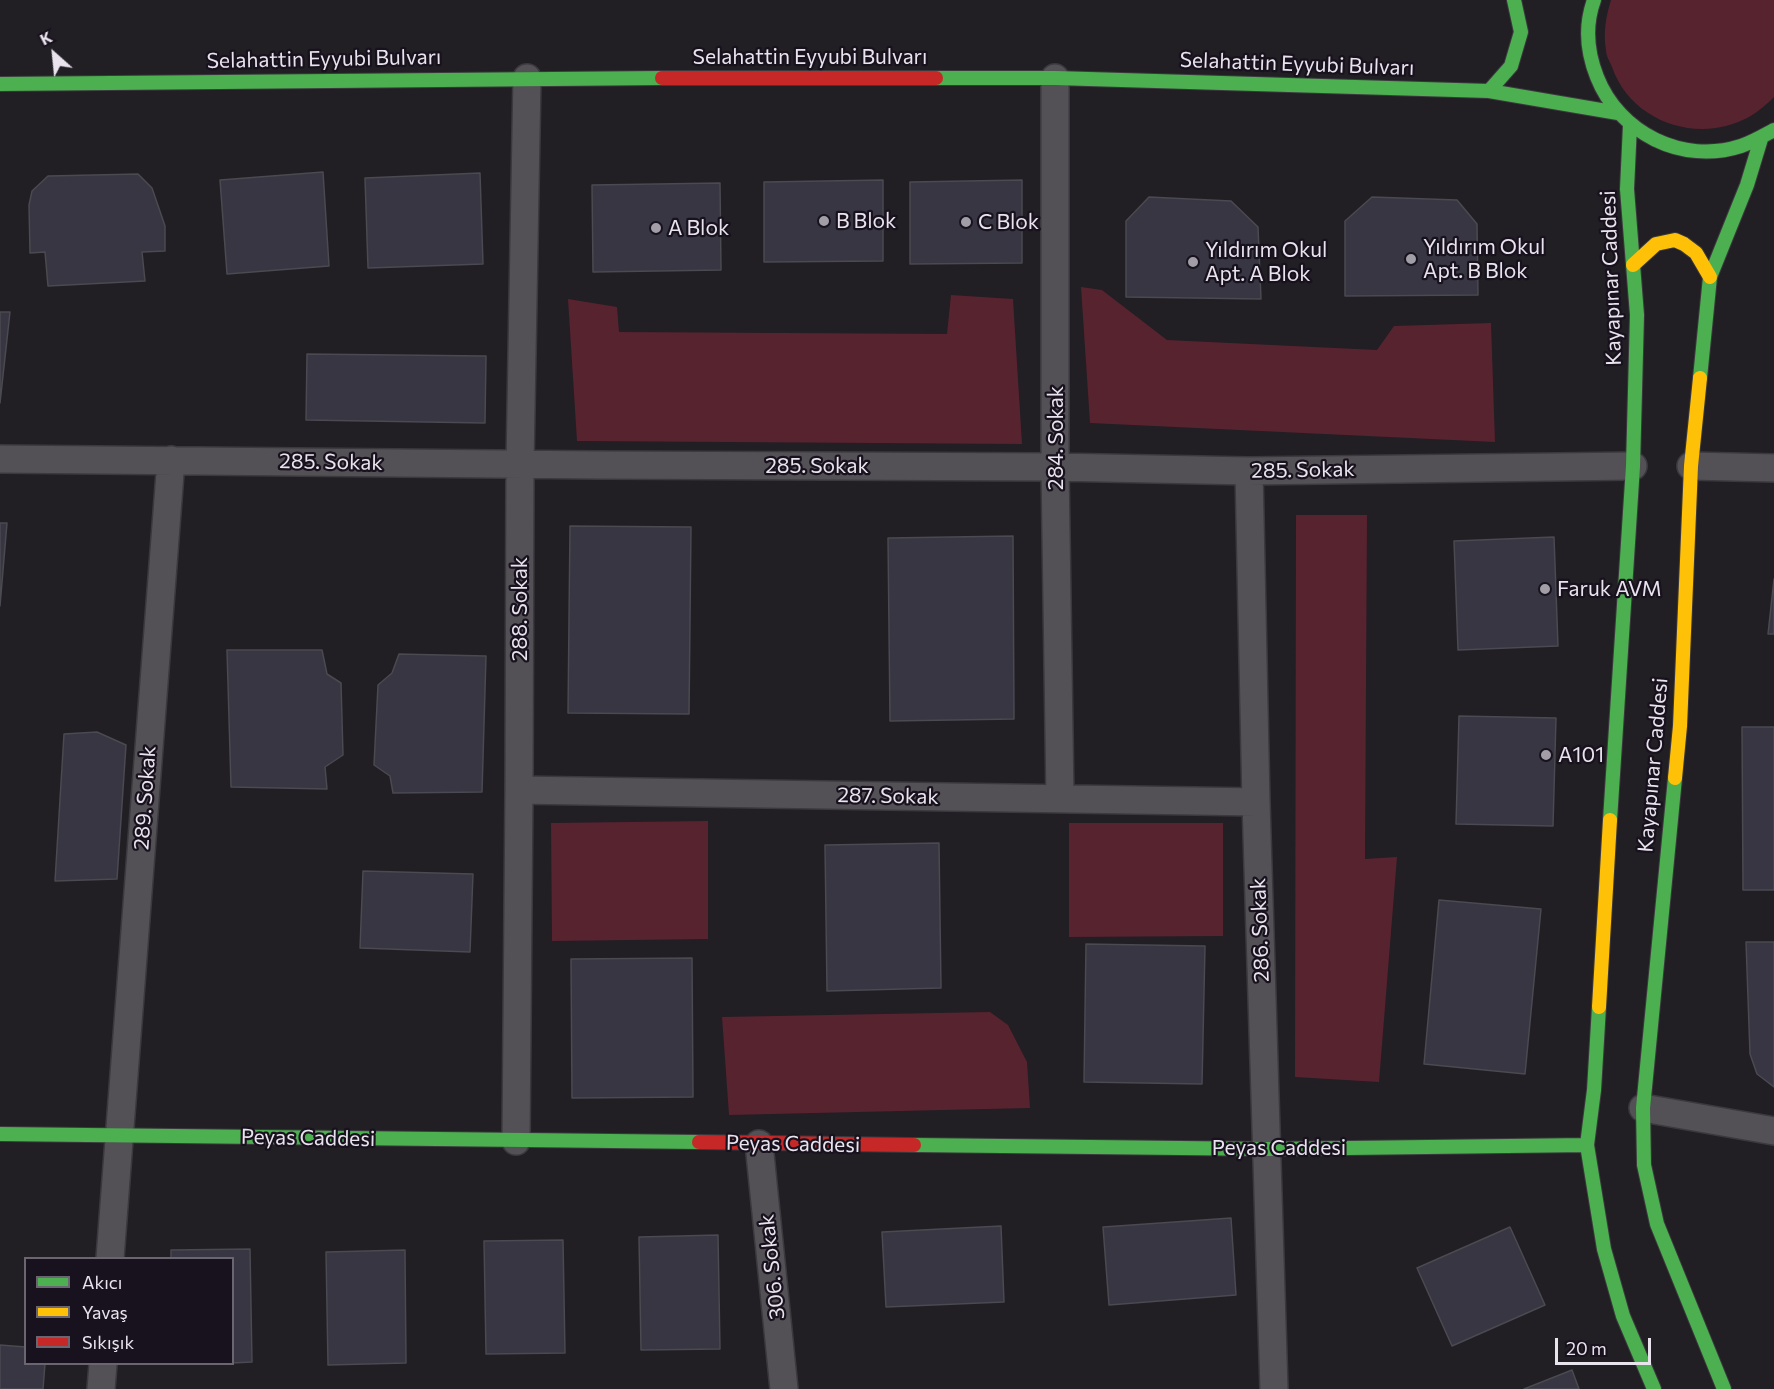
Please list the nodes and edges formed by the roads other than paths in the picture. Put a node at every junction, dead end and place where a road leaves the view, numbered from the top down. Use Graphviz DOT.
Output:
graph roads {
  1 [pos="1514,0"];
  2 [pos="1594,0"];
  3 [pos="527,78"];
  4 [pos="1055,78"];
  5 [pos="0,84"];
  6 [pos="1489,91"];
  7 [pos="1618,113"];
  8 [pos="1630,125"];
  9 [pos="1774,130"];
  10 [pos="1761,139"];
  11 [pos="1633,265"];
  12 [pos="1710,277"];
  13 [pos="0,459"];
  14 [pos="171,460"];
  15 [pos="520,464"];
  16 [pos="1634,466"];
  17 [pos="1691,466"];
  18 [pos="1055,467"];
  19 [pos="1774,468"];
  20 [pos="1249,471"];
  21 [pos="519,790"];
  22 [pos="1060,799"];
  23 [pos="1256,802"];
  24 [pos="1642,1108"];
  25 [pos="1774,1131"];
  26 [pos="0,1134"];
  27 [pos="119,1136"];
  28 [pos="516,1141"];
  29 [pos="759,1144"];
  30 [pos="1587,1145"];
  31 [pos="1268,1149"];
  32 [pos="110,1257"];
  33 [pos="103,1365"];
  34 [pos="101,1389"];
  35 [pos="784,1389"];
  36 [pos="1274,1389"];
  37 [pos="1654,1389"];
  38 [pos="1724,1389"];
  1 -- 6 [label="main road"];
  2 -- 7 [label="main road"];
  3 -- 4 [label="main road, Selahattin Eyyubi Bulvarı"];
  3 -- 5 [label="main road, Selahattin Eyyubi Bulvarı"];
  3 -- 15 [label="street, 288. Sokak"];
  4 -- 6 [label="main road, Selahattin Eyyubi Bulvarı"];
  4 -- 18 [label="street, 284. Sokak"];
  6 -- 7 [label="main road, Selahattin Eyyubi Bulvarı"];
  7 -- 8 [label="main road"];
  8 -- 10 [label="main road"];
  8 -- 11 [label="main road, Kayapınar Caddesi"];
  9 -- 10 [label="main road"];
  10 -- 12 [label="main road, Kayapınar Caddesi"];
  11 -- 12 [label="main road"];
  11 -- 16 [label="main road, Kayapınar Caddesi"];
  12 -- 17 [label="main road, Kayapınar Caddesi"];
  13 -- 14 [label="street, 285. Sokak"];
  14 -- 15 [label="street, 285. Sokak"];
  14 -- 27 [label="street, 289. Sokak"];
  15 -- 18 [label="street, 285. Sokak"];
  15 -- 21 [label="street, 288. Sokak"];
  16 -- 20 [label="street, 285. Sokak"];
  16 -- 30 [label="main road, Kayapınar Caddesi"];
  17 -- 19 [label="street"];
  17 -- 24 [label="main road, Kayapınar Caddesi"];
  18 -- 20 [label="street, 285. Sokak"];
  18 -- 22 [label="street, 284. Sokak"];
  20 -- 23 [label="street, 286. Sokak"];
  21 -- 22 [label="street, 287. Sokak"];
  21 -- 28 [label="street, 288. Sokak"];
  22 -- 23 [label="street, 287. Sokak"];
  23 -- 31 [label="street, 286. Sokak"];
  24 -- 25 [label="street"];
  24 -- 38 [label="main road, Kayapınar Caddesi"];
  26 -- 27 [label="main road, Peyas Caddesi"];
  27 -- 28 [label="main road, Peyas Caddesi"];
  27 -- 32 [label="street, 289. Sokak"];
  28 -- 29 [label="main road, Peyas Caddesi"];
  29 -- 31 [label="main road, Peyas Caddesi"];
  29 -- 35 [label="street, 306. Sokak"];
  30 -- 31 [label="main road, Peyas Caddesi"];
  30 -- 37 [label="main road, Kayapınar Caddesi"];
  31 -- 36 [label="street, 286. Sokak"];
  33 -- 34 [label="street"];
}
